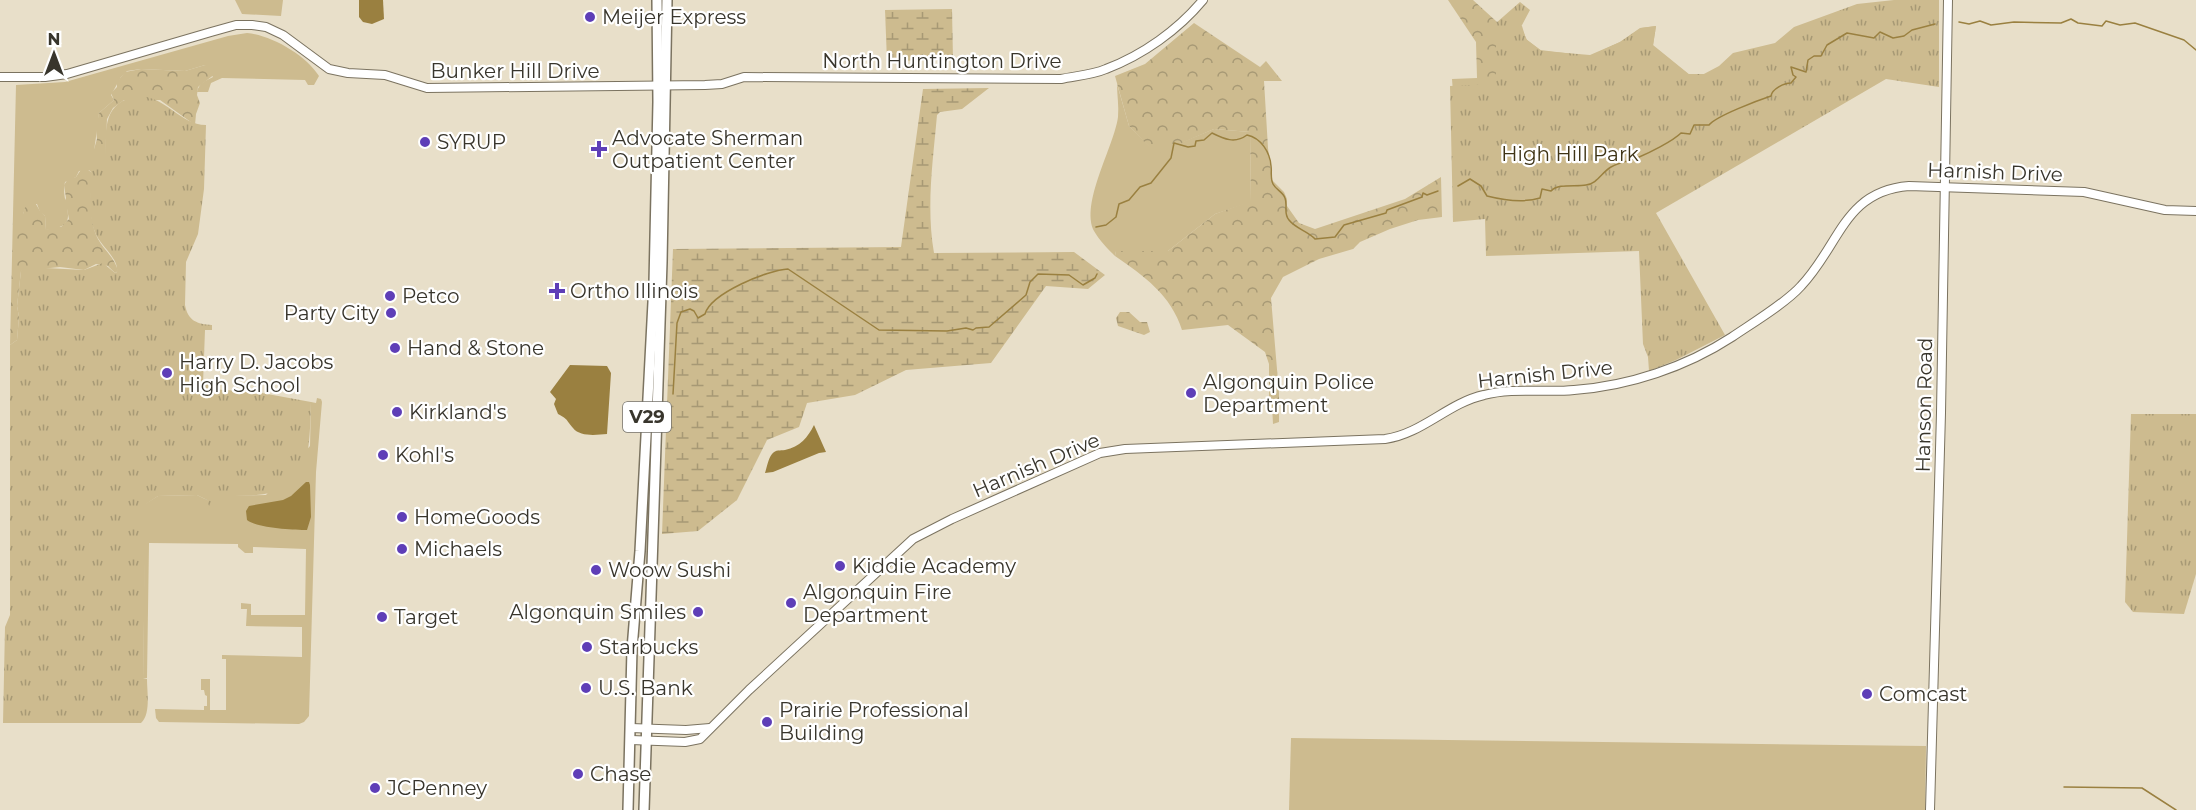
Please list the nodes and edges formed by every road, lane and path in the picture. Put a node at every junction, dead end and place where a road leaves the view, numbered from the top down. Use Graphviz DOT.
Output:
graph roads {
  1 [pos="657,0"];
  2 [pos="667,0"];
  3 [pos="1203,0"];
  4 [pos="1948,0"];
  5 [pos="0,77"];
  6 [pos="662,86"];
  7 [pos="1945,187"];
  8 [pos="2196,211"];
  9 [pos="631,728"];
  10 [pos="710,728"];
  11 [pos="647,729"];
  12 [pos="631,740"];
  13 [pos="647,741"];
  14 [pos="628,810"];
  15 [pos="644,810"];
  16 [pos="1930,810"];
  1 -- 6 [label="main road, V29"];
  2 -- 6 [label="main road, V29"];
  3 -- 6 [label="street, North Huntington Drive"];
  4 -- 7 [label="street, Hanson Road"];
  5 -- 6 [label="street, Bunker Hill Drive"];
  6 -- 9 [label="main road, V29"];
  6 -- 11 [label="main road, V29"];
  7 -- 8 [label="street, Harnish Drive"];
  7 -- 10 [label="street, Harnish Drive"];
  7 -- 16 [label="street, Hanson Road"];
  9 -- 11 [label="street"];
  9 -- 12 [label="main road, V29"];
  10 -- 11 [label="street"];
  10 -- 13 [label="street, Harnish Drive"];
  11 -- 13 [label="main road, V29"];
  12 -- 13 [label="street, Harnish Drive"];
  12 -- 14 [label="main road, V29"];
  13 -- 15 [label="main road, V29"];
}
